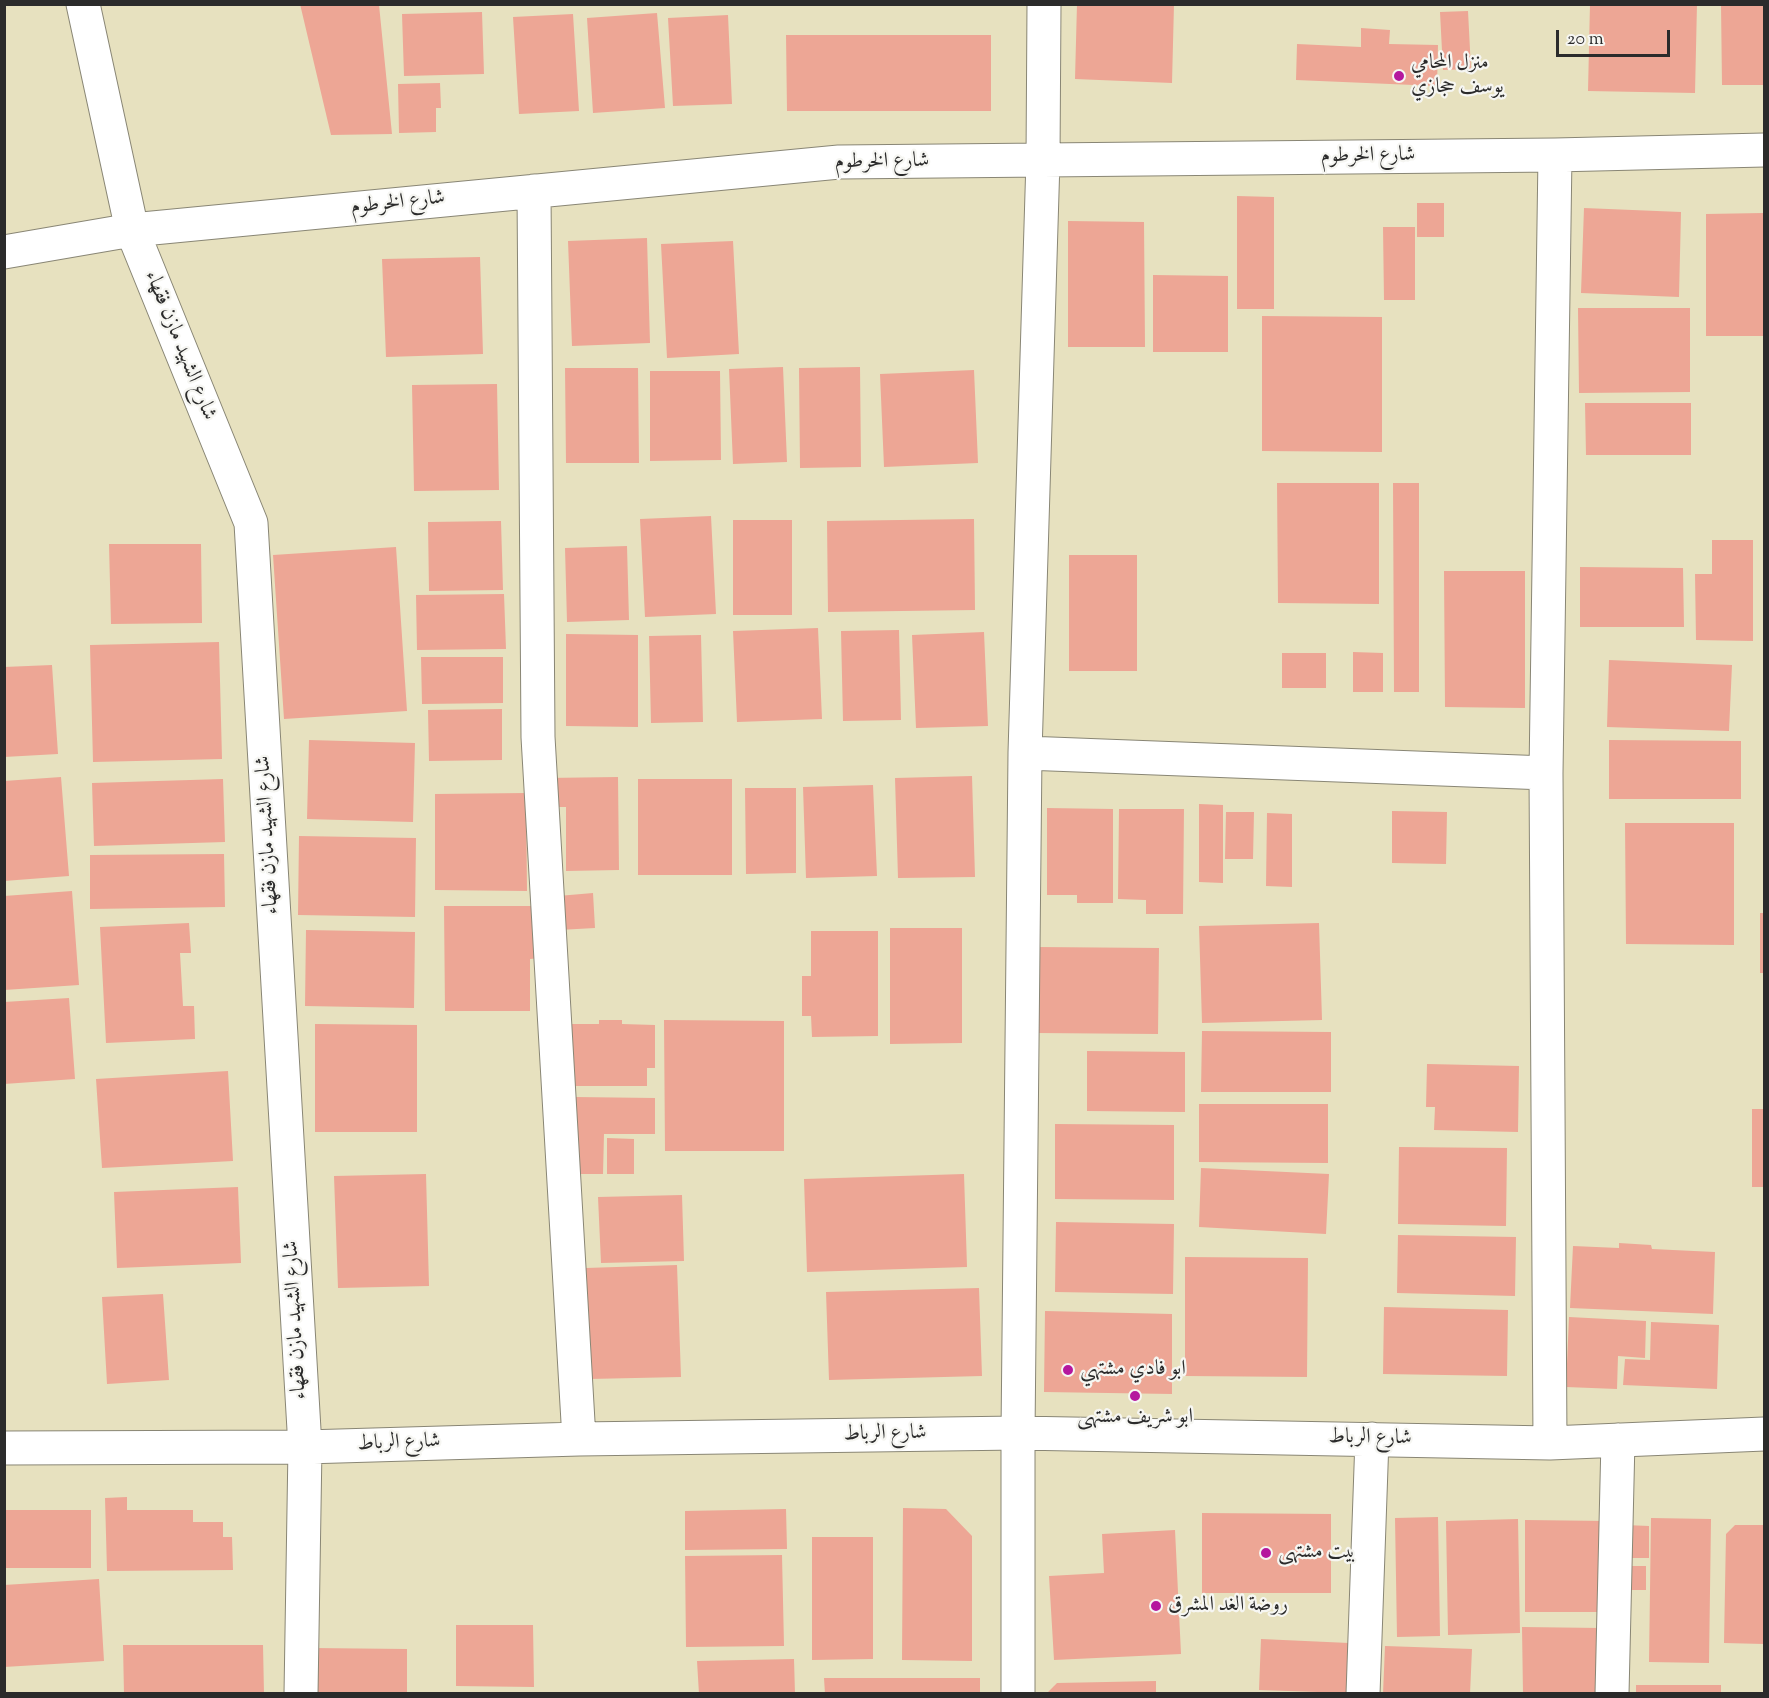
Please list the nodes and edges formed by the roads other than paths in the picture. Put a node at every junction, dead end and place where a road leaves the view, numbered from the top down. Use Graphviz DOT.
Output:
graph roads {
  1 [pos="83,4"];
  2 [pos="1044,4"];
  3 [pos="1764,150"];
  4 [pos="1555,155"];
  5 [pos="1043,160"];
  6 [pos="534,191"];
  7 [pos="132,230"];
  8 [pos="4,252"];
  9 [pos="1025,753"];
  10 [pos="1546,773"];
  11 [pos="1018,1433"];
  12 [pos="1764,1434"];
  13 [pos="579,1438"];
  14 [pos="1372,1439"];
  15 [pos="1618,1440"];
  16 [pos="1550,1443"];
  17 [pos="305,1447"];
  18 [pos="4,1448"];
  19 [pos="301,1694"];
  20 [pos="1018,1694"];
  21 [pos="1363,1694"];
  22 [pos="1612,1694"];
  1 -- 7 [label="street, شارع الشهيد مازن فقهاء"];
  2 -- 5 [label="street"];
  3 -- 4 [label="street, شارع الخرطوم"];
  4 -- 5 [label="street, شارع الخرطوم"];
  4 -- 10 [label="street"];
  5 -- 6 [label="street, شارع الخرطوم"];
  5 -- 9 [label="street"];
  6 -- 7 [label="street, شارع الخرطوم"];
  6 -- 13 [label="street"];
  7 -- 8 [label="street, شارع الخرطوم"];
  7 -- 17 [label="street, شارع الشهيد مازن فقهاء"];
  9 -- 10 [label="street"];
  9 -- 11 [label="street"];
  10 -- 16 [label="street"];
  11 -- 13 [label="street, شارع الرباط"];
  11 -- 14 [label="street, شارع الرباط"];
  11 -- 20 [label="street"];
  12 -- 15 [label="street, شارع الرباط"];
  13 -- 17 [label="street, شارع الرباط"];
  14 -- 16 [label="street, شارع الرباط"];
  14 -- 21 [label="street"];
  15 -- 16 [label="street, شارع الرباط"];
  15 -- 22 [label="street"];
  17 -- 18 [label="street, شارع الرباط"];
  17 -- 19 [label="street, شارع الشهيد مازن فقهاء"];
}
